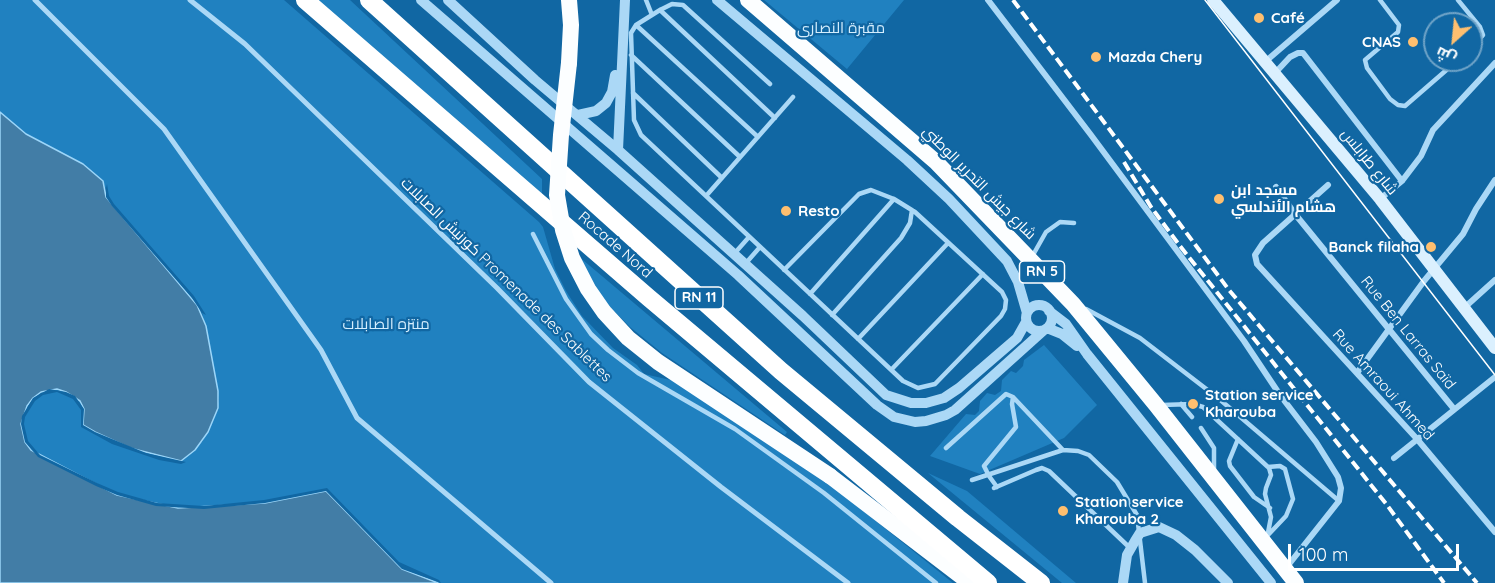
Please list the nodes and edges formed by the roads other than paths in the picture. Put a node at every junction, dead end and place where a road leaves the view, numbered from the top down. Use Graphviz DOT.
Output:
graph roads {
  1 [pos="35,0"];
  2 [pos="190,0"];
  3 [pos="305,0"];
  4 [pos="369,0"];
  5 [pos="421,0"];
  6 [pos="448,0"];
  7 [pos="569,0"];
  8 [pos="620,0"];
  9 [pos="625,0"];
  10 [pos="646,0"];
  11 [pos="717,0"];
  12 [pos="748,0"];
  13 [pos="988,0"];
  14 [pos="1214,0"];
  15 [pos="1337,0"];
  16 [pos="1380,0"];
  17 [pos="1458,0"];
  18 [pos="660,10"];
  19 [pos="1468,12"];
  20 [pos="652,15"];
  21 [pos="636,25"];
  22 [pos="631,55"];
  23 [pos="1266,61"];
  24 [pos="1495,63"];
  25 [pos="1276,72"];
  26 [pos="1444,72"];
  27 [pos="770,84"];
  28 [pos="633,93"];
  29 [pos="793,97"];
  30 [pos="578,115"];
  31 [pos="775,118"];
  32 [pos="758,137"];
  33 [pos="618,150"];
  34 [pos="740,158"];
  35 [pos="722,178"];
  36 [pos="1495,180"];
  37 [pos="1402,181"];
  38 [pos="1328,185"];
  39 [pos="1276,187"];
  40 [pos="706,196"];
  41 [pos="894,199"];
  42 [pos="1380,199"];
  43 [pos="912,210"];
  44 [pos="1295,214"];
  45 [pos="1074,223"];
  46 [pos="533,234"];
  47 [pos="749,237"];
  48 [pos="948,243"];
  49 [pos="759,247"];
  50 [pos="734,254"];
  51 [pos="1032,261"];
  52 [pos="744,264"];
  53 [pos="1434,269"];
  54 [pos="784,270"];
  55 [pos="983,274"];
  56 [pos="1495,280"];
  57 [pos="810,294"];
  58 [pos="1073,304"];
  59 [pos="1464,308"];
  60 [pos="1049,311"];
  61 [pos="832,315"];
  62 [pos="1026,317"];
  63 [pos="1046,329"];
  64 [pos="1388,330"];
  65 [pos="858,339"];
  66 [pos="1495,348"];
  67 [pos="1087,354"];
  68 [pos="891,370"];
  69 [pos="1357,373"];
  70 [pos="1495,377"];
  71 [pos="1013,397"];
  72 [pos="1181,404"];
  73 [pos="1156,405"];
  74 [pos="1454,410"];
  75 [pos="1192,417"];
  76 [pos="1201,428"];
  77 [pos="1417,439"];
  78 [pos="1238,440"];
  79 [pos="946,448"];
  80 [pos="1063,450"];
  81 [pos="1394,458"];
  82 [pos="1268,467"];
  83 [pos="988,476"];
  84 [pos="1213,477"];
  85 [pos="972,480"];
  86 [pos="1339,501"];
  87 [pos="1270,508"];
  88 [pos="1495,532"];
  89 [pos="1140,533"];
  90 [pos="1266,540"];
  91 [pos="1130,548"];
  92 [pos="1285,569"];
  93 [pos="551,583"];
  94 [pos="848,583"];
  95 [pos="936,583"];
  96 [pos="970,583"];
  97 [pos="988,583"];
  98 [pos="1041,583"];
  99 [pos="1123,583"];
  100 [pos="1145,583"];
  101 [pos="1228,583"];
  102 [pos="1271,583"];
  103 [pos="1296,583"];
  1 -- 93 [label="street"];
  2 -- 94 [label="street, كورنيش الصابلات Promenade des Sablettes"];
  3 -- 97 [label="highway, Rocade Nord / RN 11"];
  4 -- 98 [label="highway, Rocade Nord / RN 11"];
  5 -- 63 [label="street"];
  6 -- 30 [label="street"];
  7 -- 96 [label="highway, bridge"];
  8 -- 30 [label="street"];
  9 -- 33 [label="street"];
  10 -- 20 [label="lane"];
  11 -- 62 [label="street"];
  12 -- 51 [label="highway, شارع جيش التحرير الوطني / RN 5"];
  13 -- 86 [label="street"];
  14 -- 23 [label="main road, شارع طرابلس"];
  15 -- 23 [label="street"];
  16 -- 26 [label="lane"];
  17 -- 19 [label="lane"];
  18 -- 20 [label="lane"];
  18 -- 27 [label="lane"];
  18 -- 31 [label="lane"];
  20 -- 21 [label="lane"];
  21 -- 22 [label="lane"];
  21 -- 32 [label="lane"];
  22 -- 28 [label="lane"];
  22 -- 34 [label="lane"];
  23 -- 25 [label="main road, شارع طرابلس"];
  24 -- 37 [label="street"];
  25 -- 37 [label="street"];
  25 -- 42 [label="main road, شارع طرابلس"];
  28 -- 35 [label="lane"];
  28 -- 40 [label="lane"];
  29 -- 31 [label="lane"];
  30 -- 33 [label="street"];
  31 -- 32 [label="lane"];
  32 -- 34 [label="lane"];
  33 -- 50 [label="street"];
  34 -- 35 [label="lane"];
  35 -- 40 [label="lane"];
  36 -- 53 [label="street"];
  37 -- 42 [label="street"];
  38 -- 44 [label="street"];
  39 -- 44 [label="street, Rue Ben Larras Saïd"];
  40 -- 47 [label="lane"];
  41 -- 43 [label="lane"];
  41 -- 54 [label="lane"];
  41 -- 57 [label="lane"];
  42 -- 53 [label="main road, شارع طرابلس"];
  43 -- 48 [label="lane"];
  43 -- 61 [label="lane"];
  44 -- 64 [label="street, Rue Ben Larras Saïd"];
  44 -- 69 [label="street, Rue Amraoui Ahmed"];
  45 -- 51 [label="lane"];
  46 -- 95 [label="lane"];
  47 -- 49 [label="lane"];
  47 -- 50 [label="lane"];
  48 -- 55 [label="lane"];
  48 -- 65 [label="lane"];
  49 -- 52 [label="lane"];
  49 -- 54 [label="lane"];
  50 -- 52 [label="street"];
  51 -- 58 [label="highway, شارع جيش التحرير الوطني / RN 5"];
  52 -- 62 [label="street"];
  53 -- 59 [label="main road, شارع طرابلس"];
  53 -- 64 [label="street"];
  54 -- 57 [label="lane"];
  55 -- 68 [label="lane"];
  55 -- 68 [label="lane"];
  56 -- 59 [label="street"];
  57 -- 61 [label="lane"];
  58 -- 73 [label="highway, شارع جيش التحرير الوطني / RN 5"];
  58 -- 86 [label="lane"];
  59 -- 66 [label="main road, شارع طرابلس"];
  60 -- 62 [label="street"];
  60 -- 63 [label="street"];
  60 -- 67 [label="street"];
  61 -- 65 [label="lane"];
  62 -- 63 [label="street"];
  63 -- 67 [label="street"];
  64 -- 69 [label="street"];
  64 -- 74 [label="street, Rue Ben Larras Saïd"];
  65 -- 68 [label="lane"];
  67 -- 102 [label="street"];
  69 -- 77 [label="street, Rue Amraoui Ahmed"];
  70 -- 74 [label="street"];
  71 -- 79 [label="lane"];
  71 -- 80 [label="lane"];
  71 -- 83 [label="lane"];
  72 -- 73 [label="lane"];
  72 -- 75 [label="lane"];
  72 -- 78 [label="lane"];
  73 -- 84 [label="highway, شارع جيش التحرير الوطني / RN 5"];
  74 -- 77 [label="street"];
  76 -- 84 [label="lane"];
  77 -- 81 [label="street"];
  77 -- 88 [label="street, Rue Amraoui Ahmed"];
  78 -- 82 [label="lane"];
  78 -- 87 [label="lane"];
  80 -- 83 [label="lane"];
  80 -- 89 [label="lane"];
  82 -- 87 [label="lane"];
  82 -- 90 [label="lane"];
  83 -- 85 [label="lane"];
  83 -- 91 [label="lane"];
  84 -- 90 [label="highway, شارع جيش التحرير الوطني / RN 5"];
  86 -- 92 [label="street"];
  87 -- 90 [label="lane"];
  89 -- 91 [label="street"];
  89 -- 100 [label="lane"];
  89 -- 101 [label="street"];
  90 -- 92 [label="highway, شارع جيش التحرير الوطني / RN 5"];
  91 -- 99 [label="street"];
  92 -- 103 [label="highway, شارع جيش التحرير الوطني / RN 5"];
}
